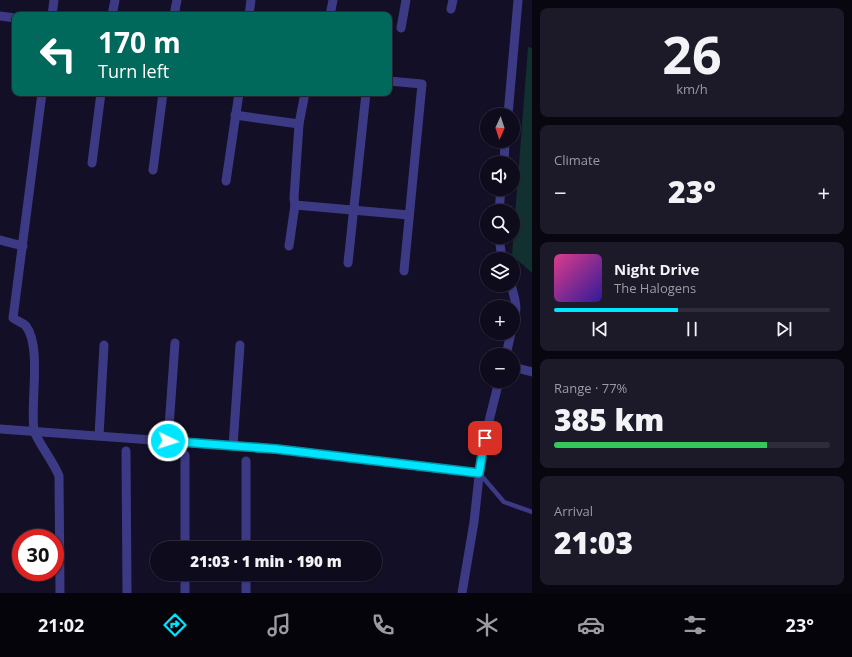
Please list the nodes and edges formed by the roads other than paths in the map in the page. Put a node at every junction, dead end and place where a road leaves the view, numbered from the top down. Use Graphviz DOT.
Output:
graph roads {
  1 [pos="54,0"];
  2 [pos="115,0"];
  3 [pos="177,0"];
  4 [pos="251,0"];
  5 [pos="333,0"];
  6 [pos="406,0"];
  7 [pos="518,0"];
  8 [pos="52,12"];
  9 [pos="113,12"];
  10 [pos="175,12"];
  11 [pos="249,12"];
  12 [pos="331,12"];
  13 [pos="0,16"];
  14 [pos="12,18"];
  15 [pos="401,28"];
  16 [pos="392,81"];
  17 [pos="42,96"];
  18 [pos="101,96"];
  19 [pos="163,96"];
  20 [pos="238,96"];
  21 [pos="303,96"];
  22 [pos="366,96"];
  23 [pos="509,108"];
  24 [pos="235,115"];
  25 [pos="298,124"];
  26 [pos="92,163"];
  27 [pos="153,170"];
  28 [pos="226,181"];
  29 [pos="295,205"];
  30 [pos="353,210"];
  31 [pos="409,215"];
  32 [pos="0,240"];
  33 [pos="23,246"];
  34 [pos="289,246"];
  35 [pos="348,263"];
  36 [pos="404,272"];
  37 [pos="175,343"];
  38 [pos="104,345"];
  39 [pos="240,345"];
  40 [pos="520,369"];
  41 [pos="532,372"];
  42 [pos="497,388"];
  43 [pos="0,429"];
  44 [pos="34,431"];
  45 [pos="99,436"];
  46 [pos="168,441"];
  47 [pos="233,446"];
  48 [pos="126,451"];
  49 [pos="185,455"];
  50 [pos="246,461"];
  51 [pos="479,473"];
  52 [pos="532,512"];
  53 [pos="185,541"];
  54 [pos="246,541"];
  55 [pos="185,581"];
  56 [pos="246,581"];
  57 [pos="60,593"];
  58 [pos="126,593"];
  59 [pos="185,593"];
  60 [pos="246,593"];
  61 [pos="462,593"];
  1 -- 8 [label="street"];
  2 -- 9 [label="street"];
  3 -- 10 [label="street"];
  4 -- 11 [label="street"];
  5 -- 12 [label="street"];
  6 -- 15 [label="street"];
  7 -- 23 [label="street"];
  13 -- 14 [label="street"];
  16 -- 31 [label="street"];
  17 -- 33 [label="street"];
  18 -- 26 [label="street"];
  19 -- 27 [label="street"];
  20 -- 24 [label="street"];
  21 -- 25 [label="street"];
  22 -- 30 [label="street"];
  24 -- 25 [label="street"];
  24 -- 28 [label="street"];
  25 -- 29 [label="street"];
  29 -- 30 [label="street"];
  29 -- 34 [label="street"];
  30 -- 31 [label="street"];
  30 -- 35 [label="street"];
  31 -- 36 [label="street"];
  32 -- 33 [label="street"];
  33 -- 44 [label="street"];
  37 -- 46 [label="street"];
  38 -- 45 [label="street"];
  39 -- 47 [label="street"];
  40 -- 41 [label="street"];
  42 -- 51 [label="street"];
  43 -- 44 [label="street"];
  44 -- 45 [label="street"];
  44 -- 57 [label="street"];
  45 -- 46 [label="street"];
  46 -- 47 [label="street"];
  47 -- 51 [label="street"];
  48 -- 58 [label="street"];
  49 -- 53 [label="street"];
  50 -- 54 [label="street"];
  51 -- 52 [label="lane"];
  51 -- 61 [label="street"];
  55 -- 59 [label="street"];
  56 -- 60 [label="street"];
}
